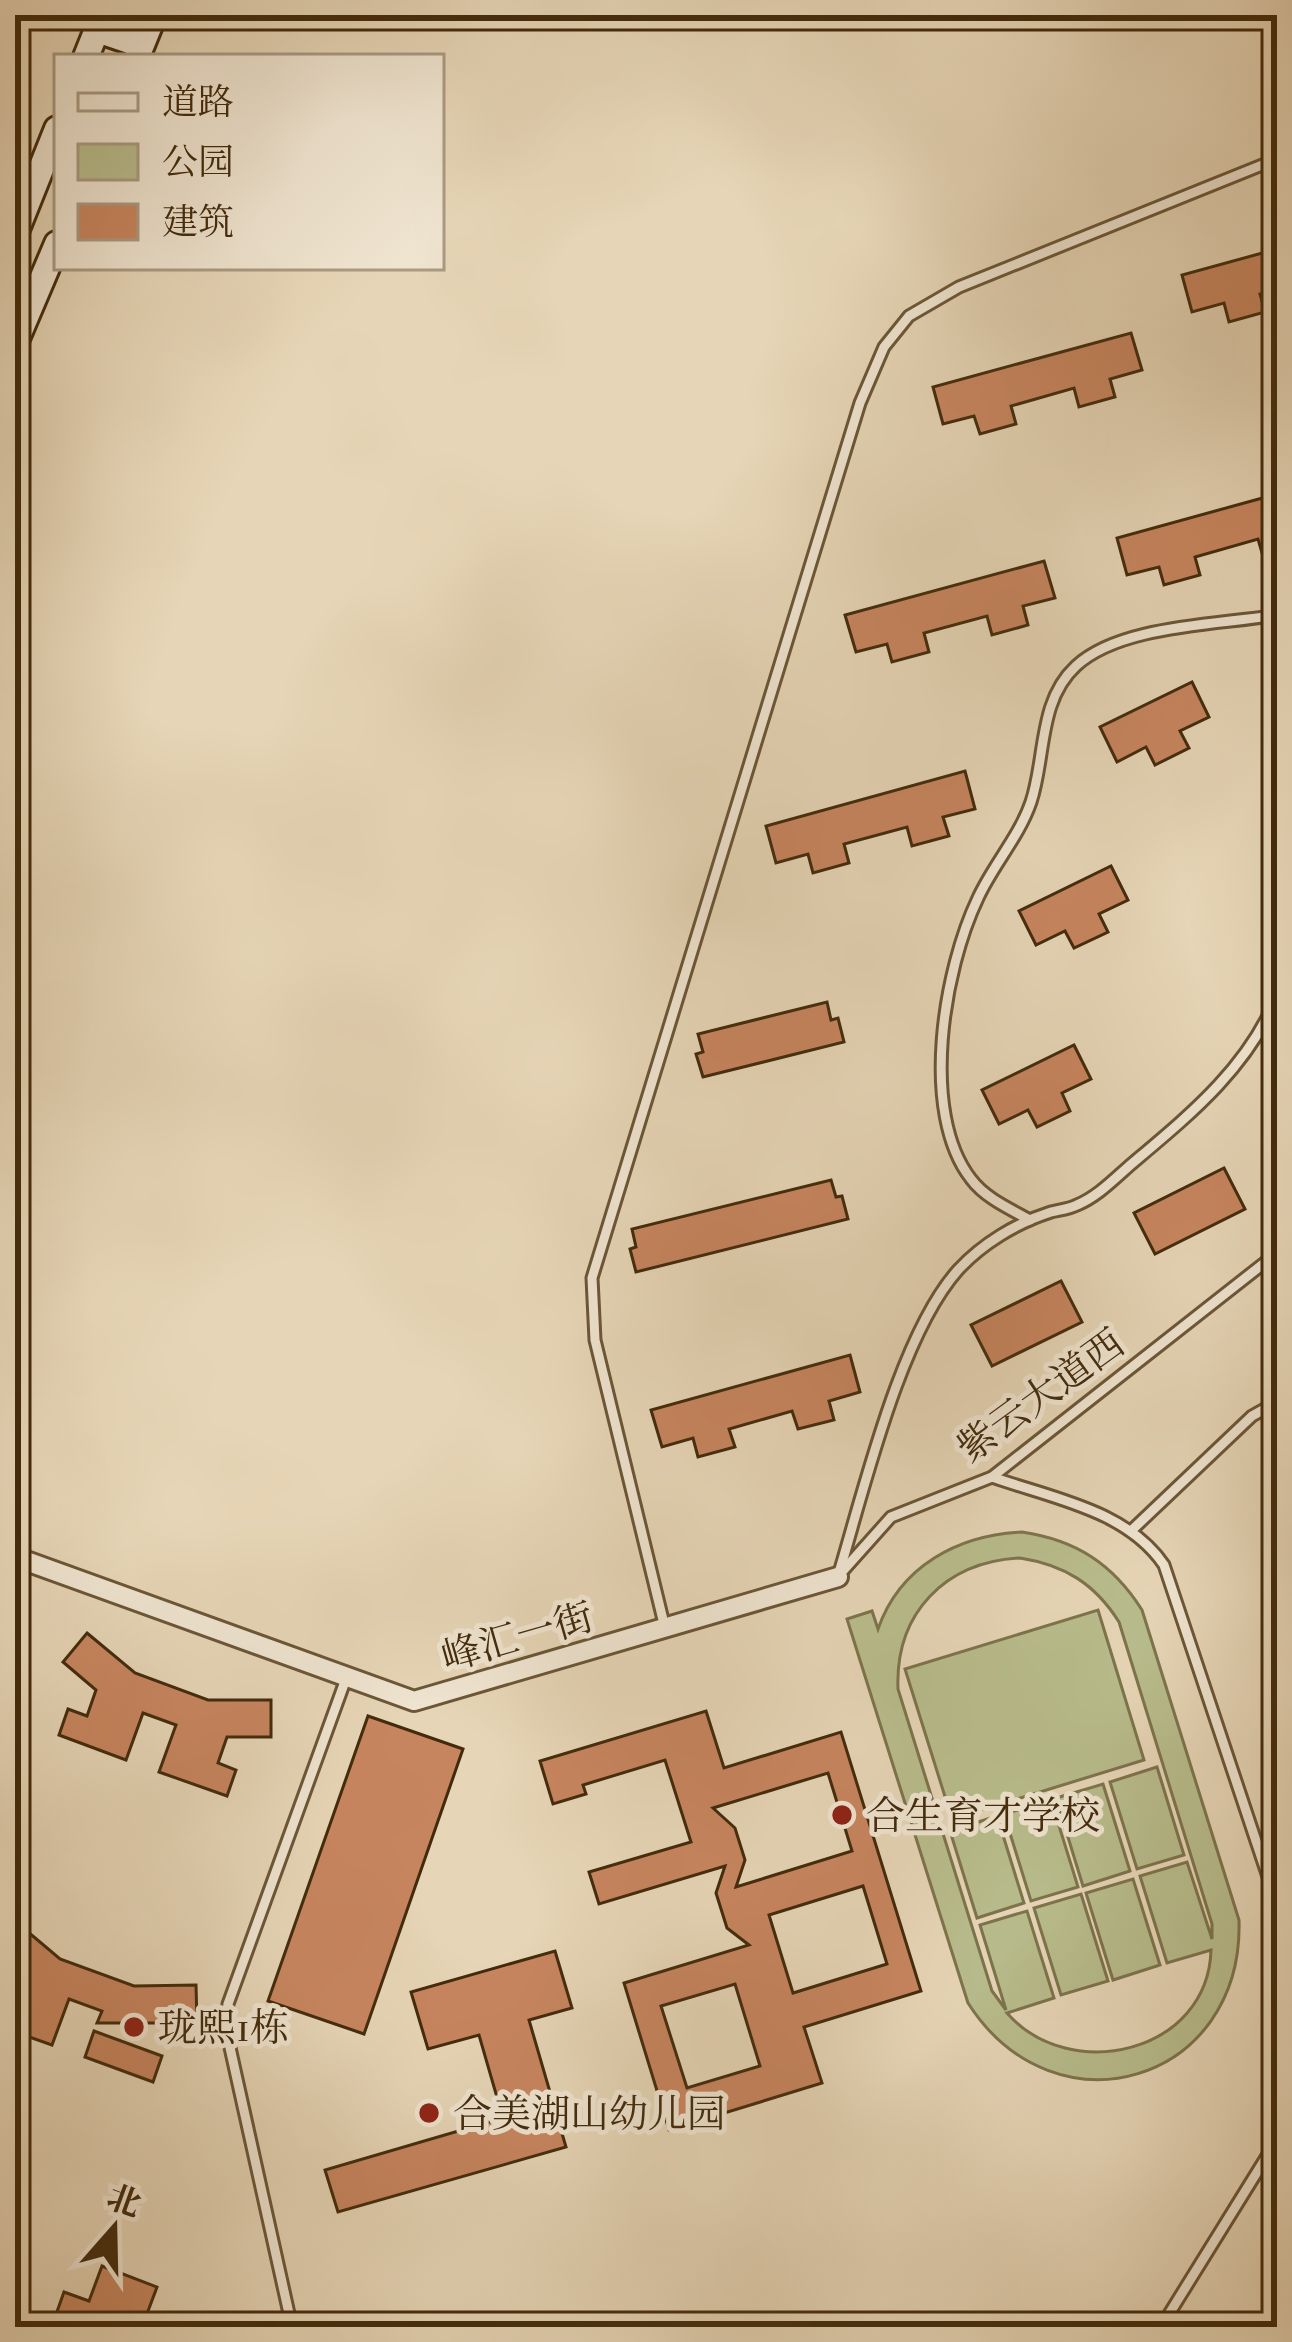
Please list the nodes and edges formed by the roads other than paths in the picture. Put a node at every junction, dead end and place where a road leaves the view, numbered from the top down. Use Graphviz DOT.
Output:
graph roads {
  1 [pos="154,15"];
  2 [pos="100,22"];
  3 [pos="139,51"];
  4 [pos="87,54"];
  5 [pos="54,136"];
  6 [pos="1277,159"];
  7 [pos="15,234"];
  8 [pos="54,251"];
  9 [pos="15,343"];
  10 [pos="1277,615"];
  11 [pos="1277,995"];
  12 [pos="1030,1220"];
  13 [pos="1277,1253"];
  14 [pos="1277,1402"];
  15 [pos="992,1477"];
  16 [pos="1133,1529"];
  17 [pos="15,1557"];
  18 [pos="838,1577"];
  19 [pos="665,1628"];
  20 [pos="346,1676"];
  21 [pos="1277,1904"];
  22 [pos="1277,2145"];
  23 [pos="292,2327"];
  24 [pos="1161,2327"];
  1 -- 3 [label="main road"];
  2 -- 3 [label="main road"];
  2 -- 4 [label="main road"];
  5 -- 7 [label="main road"];
  6 -- 19 [label="lane"];
  8 -- 9 [label="main road"];
  10 -- 12 [label="lane"];
  11 -- 12 [label="lane"];
  12 -- 18 [label="lane"];
  13 -- 15 [label="lane, 紫云大道西"];
  14 -- 16 [label="lane"];
  15 -- 16 [label="lane"];
  15 -- 18 [label="lane, 紫云大道西"];
  16 -- 21 [label="lane"];
  17 -- 20 [label="street, 峰汇一街"];
  18 -- 19 [label="street, 峰汇一街"];
  19 -- 20 [label="street, 峰汇一街"];
  20 -- 23 [label="lane"];
  22 -- 24 [label="lane"];
}
